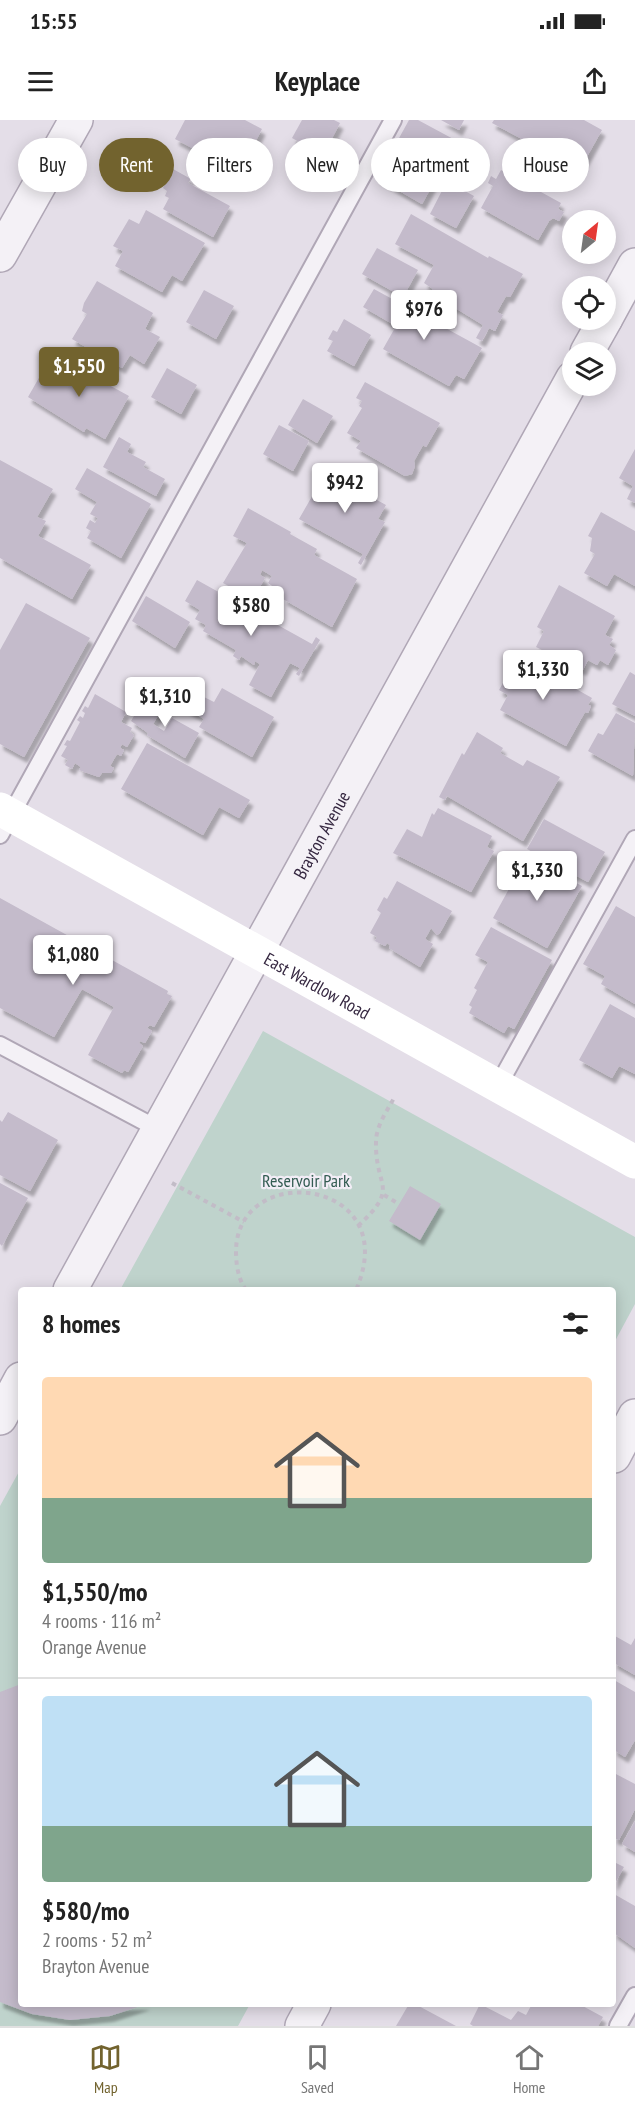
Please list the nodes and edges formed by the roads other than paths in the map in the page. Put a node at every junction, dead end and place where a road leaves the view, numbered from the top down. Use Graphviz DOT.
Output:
graph roads {
  1 [pos="75,120"];
  2 [pos="393,120"];
  3 [pos="0,255"];
  4 [pos="635,265"];
  5 [pos="616,299"];
  6 [pos="563,396"];
  7 [pos="3,820"];
  8 [pos="635,839"];
  9 [pos="256,952"];
  10 [pos="0,1045"];
  11 [pos="498,1086"];
  12 [pos="158,1130"];
  13 [pos="635,1162"];
  14 [pos="72,1287"];
  15 [pos="18,1385"];
  16 [pos="635,1416"];
  17 [pos="0,1418"];
  18 [pos="616,1452"];
  19 [pos="635,1996"];
  20 [pos="312,2007"];
  21 [pos="302,2026"];
  22 [pos="618,2026"];
  1 -- 3 [label="street"];
  2 -- 7 [label="lane"];
  4 -- 5 [label="street"];
  6 -- 9 [label="street, Brayton Avenue"];
  7 -- 9 [label="main road, East Wardlow Road"];
  8 -- 11 [label="lane"];
  9 -- 11 [label="main road, East Wardlow Road"];
  9 -- 12 [label="street, Brayton Avenue"];
  10 -- 12 [label="lane"];
  11 -- 13 [label="main road, East Wardlow Road"];
  12 -- 14 [label="street, Brayton Avenue"];
  15 -- 17 [label="street"];
  16 -- 18 [label="street"];
  19 -- 22 [label="lane"];
  20 -- 21 [label="street"];
}
